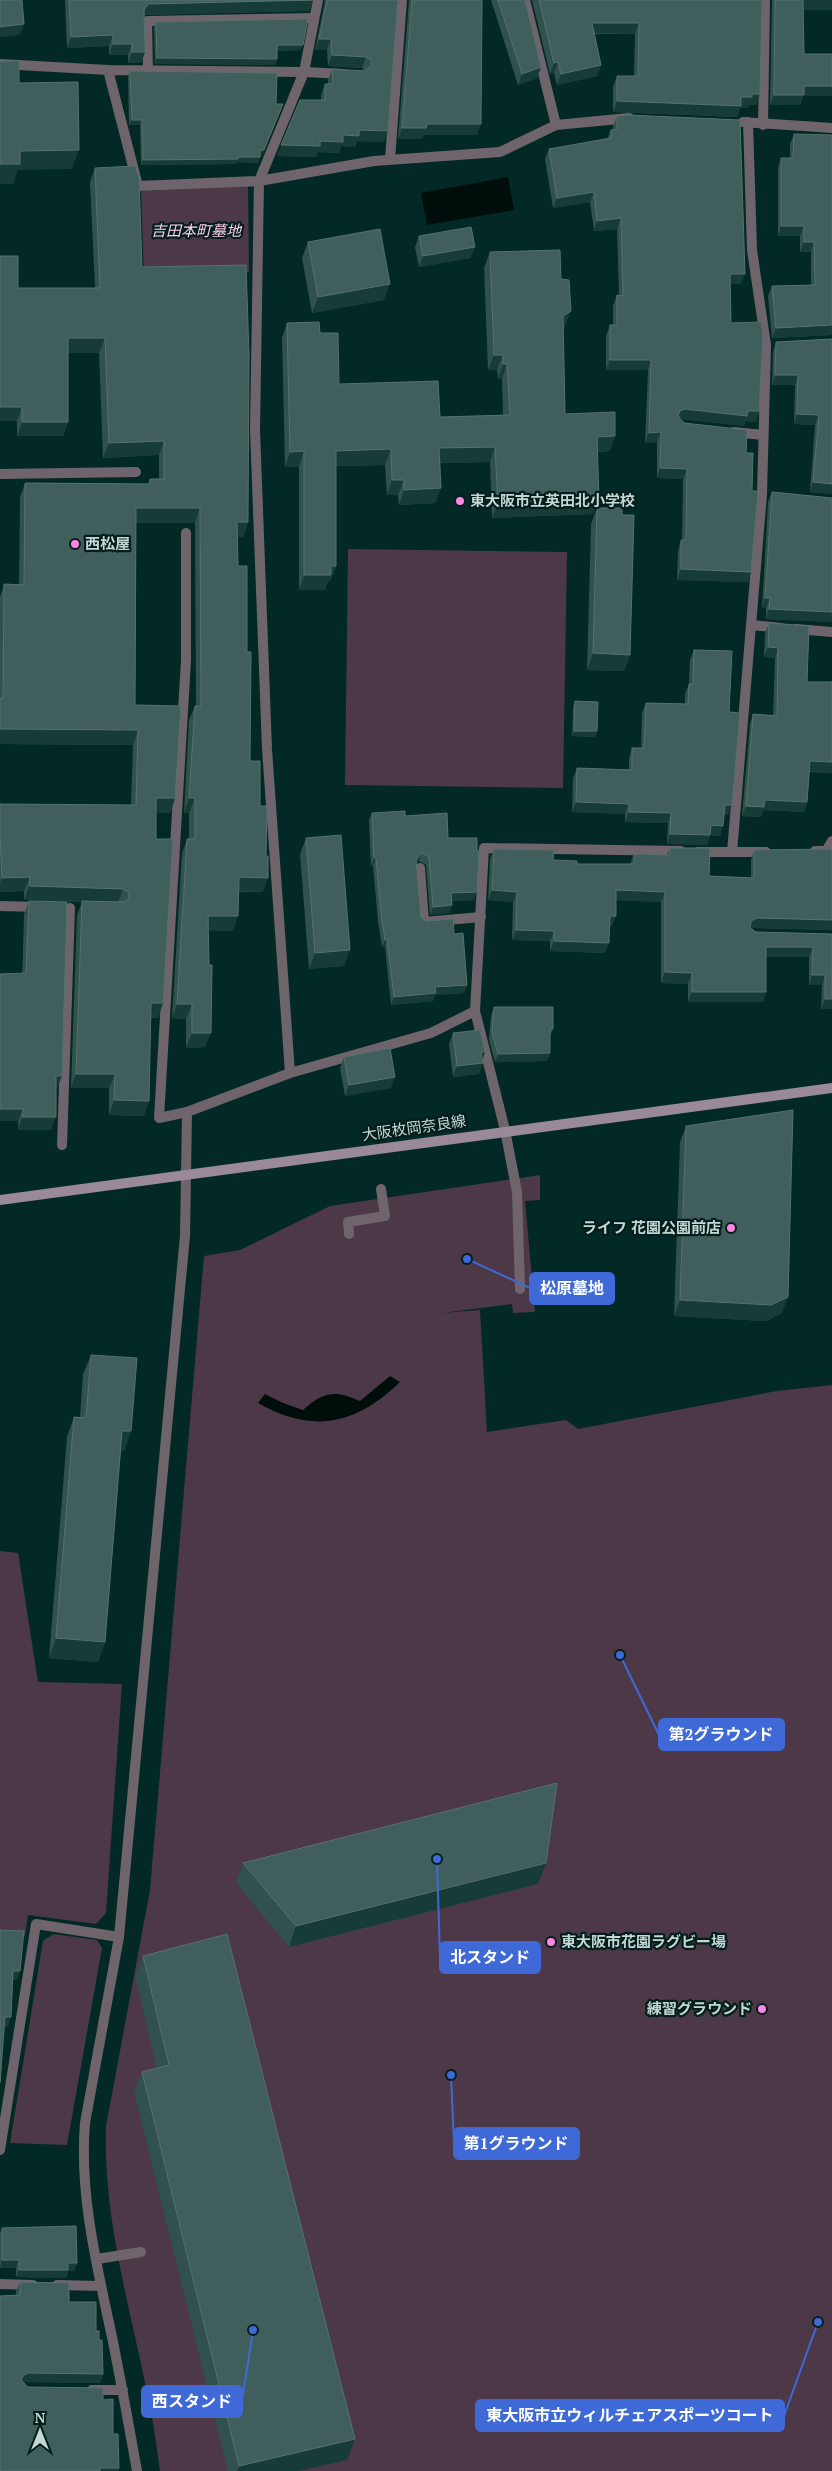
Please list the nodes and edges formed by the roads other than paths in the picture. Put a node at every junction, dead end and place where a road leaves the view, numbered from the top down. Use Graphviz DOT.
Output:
graph roads {
  1 [pos="318,0"];
  2 [pos="402,0"];
  3 [pos="525,0"];
  4 [pos="765,0"];
  5 [pos="314,18"];
  6 [pos="0,64"];
  7 [pos="108,70"];
  8 [pos="148,71"];
  9 [pos="304,72"];
  10 [pos="352,74"];
  11 [pos="644,118"];
  12 [pos="729,122"];
  13 [pos="748,122"];
  14 [pos="556,125"];
  15 [pos="763,125"];
  16 [pos="832,128"];
  17 [pos="390,160"];
  18 [pos="259,181"];
  19 [pos="727,431"];
  20 [pos="763,435"];
  21 [pos="136,472"];
  22 [pos="0,474"];
  23 [pos="186,533"];
  24 [pos="751,626"];
  25 [pos="832,632"];
  26 [pos="832,842"];
  27 [pos="807,851"];
  28 [pos="732,852"];
  29 [pos="779,852"];
  30 [pos="420,868"];
  31 [pos="0,906"];
  32 [pos="481,917"];
  33 [pos="475,1011"];
  34 [pos="290,1073"];
  35 [pos="832,1088"];
  36 [pos="187,1112"];
  37 [pos="505,1130"];
  38 [pos="62,1145"];
  39 [pos="188,1175"];
  40 [pos="380,1189"];
  41 [pos="0,1200"];
  42 [pos="349,1234"];
  43 [pos="520,1289"];
  44 [pos="119,1937"];
  45 [pos="0,2144"];
  46 [pos="141,2252"];
  47 [pos="97,2259"];
  48 [pos="0,2284"];
  49 [pos="101,2286"];
  50 [pos="84,2390"];
  51 [pos="123,2390"];
  52 [pos="137,2471"];
  1 -- 5 [label="street"];
  2 -- 17 [label="street"];
  3 -- 14 [label="street"];
  4 -- 15 [label="street"];
  5 -- 8 [label="street"];
  5 -- 9 [label="street"];
  6 -- 7 [label="street"];
  7 -- 8 [label="street"];
  7 -- 18 [label="street"];
  8 -- 9 [label="street"];
  9 -- 10 [label="street"];
  9 -- 18 [label="street"];
  11 -- 14 [label="street"];
  12 -- 13 [label="street"];
  13 -- 15 [label="street"];
  13 -- 20 [label="street"];
  14 -- 17 [label="street"];
  15 -- 16 [label="street"];
  17 -- 18 [label="street"];
  18 -- 34 [label="street"];
  19 -- 20 [label="street"];
  20 -- 24 [label="street"];
  21 -- 22 [label="street"];
  23 -- 36 [label="street"];
  24 -- 25 [label="street"];
  24 -- 28 [label="street"];
  26 -- 27 [label="street"];
  28 -- 29 [label="street"];
  28 -- 32 [label="street"];
  30 -- 32 [label="street"];
  31 -- 38 [label="street"];
  32 -- 33 [label="street"];
  33 -- 34 [label="street"];
  33 -- 37 [label="street"];
  34 -- 36 [label="street"];
  35 -- 37 [label="main road, 大阪枚岡奈良線"];
  36 -- 39 [label="street"];
  37 -- 39 [label="main road, 大阪枚岡奈良線"];
  37 -- 43 [label="street"];
  39 -- 41 [label="main road, 大阪枚岡奈良線"];
  39 -- 44 [label="street"];
  40 -- 42 [label="street"];
  44 -- 45 [label="street"];
  44 -- 47 [label="street"];
  46 -- 47 [label="street"];
  47 -- 49 [label="street"];
  48 -- 49 [label="street"];
  49 -- 51 [label="street"];
  50 -- 51 [label="street"];
  51 -- 52 [label="street"];
}
